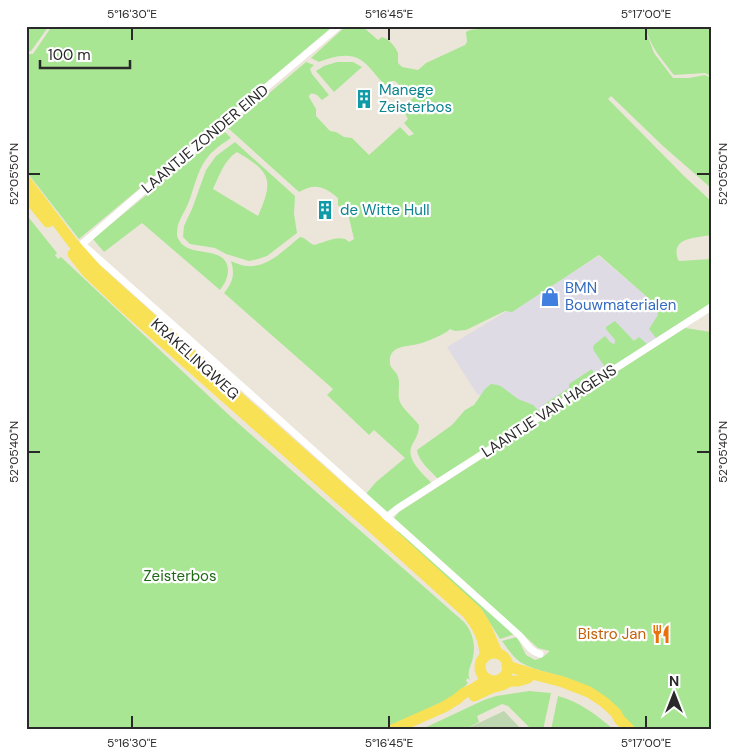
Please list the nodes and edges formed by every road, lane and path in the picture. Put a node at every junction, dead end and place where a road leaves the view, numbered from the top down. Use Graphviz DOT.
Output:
graph roads {
  1 [pos="339,26"];
  2 [pos="26,182"];
  3 [pos="26,195"];
  4 [pos="77,248"];
  5 [pos="711,307"];
  6 [pos="380,523"];
  7 [pos="485,625"];
  8 [pos="491,654"];
  9 [pos="540,654"];
  10 [pos="506,670"];
  11 [pos="480,671"];
  12 [pos="528,675"];
  13 [pos="489,680"];
  14 [pos="464,693"];
  15 [pos="449,704"];
  16 [pos="392,730"];
  17 [pos="630,730"];
  1 -- 4 [label="street, LAANTJE ZONDER EIND"];
  2 -- 4 [label="main road, KRAKELINGWEG"];
  3 -- 4 [label="main road, KRAKELINGWEG"];
  4 -- 6 [label="main road, KRAKELINGWEG"];
  5 -- 6 [label="street, LAANTJE VAN HAGENS"];
  6 -- 7 [label="main road, KRAKELINGWEG"];
  6 -- 8 [label="main road, KRAKELINGWEG"];
  6 -- 9 [label="street, KRAKELINGWEG"];
  7 -- 8 [label="main road, KRAKELINGWEG"];
  7 -- 12 [label="main road"];
  8 -- 10 [label="main road"];
  8 -- 11 [label="main road"];
  10 -- 12 [label="main road"];
  10 -- 13 [label="main road"];
  11 -- 13 [label="main road"];
  11 -- 14 [label="main road"];
  12 -- 15 [label="main road"];
  12 -- 17 [label="main road"];
  13 -- 14 [label="main road"];
  14 -- 15 [label="main road"];
  15 -- 16 [label="main road"];
}
